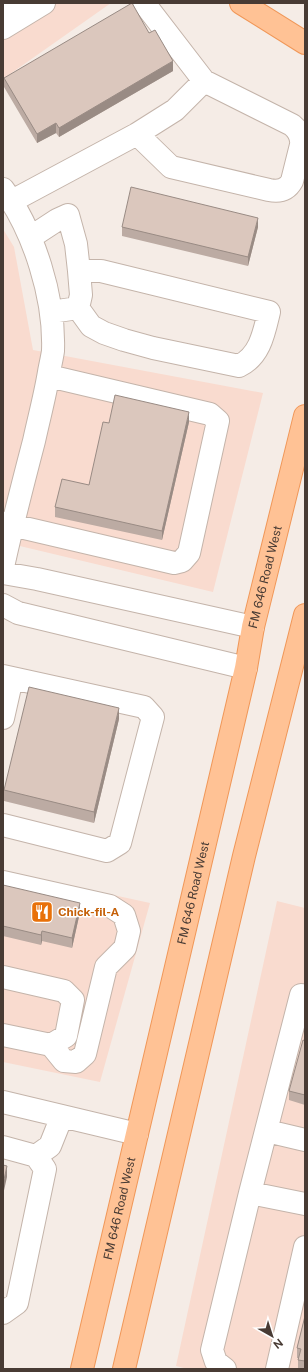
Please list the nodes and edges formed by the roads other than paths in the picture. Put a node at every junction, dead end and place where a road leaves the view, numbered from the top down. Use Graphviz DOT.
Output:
graph roads {
  1 [pos="12,3"];
  2 [pos="44,3"];
  3 [pos="144,3"];
  4 [pos="241,3"];
  5 [pos="3,8"];
  6 [pos="3,28"];
  7 [pos="305,42"];
  8 [pos="204,81"];
  9 [pos="137,134"];
  10 [pos="8,195"];
  11 [pos="31,237"];
  12 [pos="79,271"];
  13 [pos="78,308"];
  14 [pos="51,312"];
  15 [pos="48,376"];
  16 [pos="305,416"];
  17 [pos="8,524"];
  18 [pos="3,568"];
  19 [pos="3,573"];
  20 [pos="3,605"];
  21 [pos="305,615"];
  22 [pos="253,627"];
  23 [pos="298,667"];
  24 [pos="246,668"];
  25 [pos="8,677"];
  26 [pos="3,718"];
  27 [pos="3,825"];
  28 [pos="3,882"];
  29 [pos="3,977"];
  30 [pos="304,990"];
  31 [pos="3,1036"];
  32 [pos="298,1038"];
  33 [pos="51,1045"];
  34 [pos="3,1102"];
  35 [pos="62,1116"];
  36 [pos="267,1131"];
  37 [pos="137,1134"];
  38 [pos="305,1140"];
  39 [pos="3,1147"];
  40 [pos="36,1156"];
  41 [pos="250,1193"];
  42 [pos="305,1204"];
  43 [pos="305,1247"];
  44 [pos="3,1313"];
  45 [pos="82,1369"];
  46 [pos="124,1369"];
  47 [pos="225,1369"];
  48 [pos="277,1369"];
  1 -- 5 [label="lane"];
  2 -- 6 [label="lane"];
  3 -- 8 [label="lane"];
  4 -- 7 [label="main road"];
  8 -- 9 [label="lane"];
  8 -- 9 [label="lane"];
  9 -- 10 [label="lane"];
  10 -- 11 [label="lane"];
  11 -- 12 [label="lane"];
  11 -- 14 [label="lane"];
  12 -- 13 [label="lane"];
  12 -- 13 [label="lane"];
  13 -- 14 [label="lane"];
  14 -- 15 [label="lane"];
  15 -- 17 [label="lane"];
  15 -- 17 [label="lane"];
  16 -- 22 [label="main road, FM 646 Road West"];
  17 -- 18 [label="lane"];
  19 -- 22 [label="lane"];
  20 -- 24 [label="lane"];
  21 -- 23 [label="main road"];
  22 -- 24 [label="main road, FM 646 Road West"];
  23 -- 46 [label="main road"];
  24 -- 37 [label="main road, FM 646 Road West"];
  25 -- 26 [label="lane"];
  25 -- 27 [label="lane"];
  28 -- 33 [label="lane"];
  29 -- 33 [label="lane"];
  30 -- 32 [label="lane"];
  31 -- 33 [label="lane"];
  32 -- 36 [label="lane"];
  34 -- 35 [label="lane"];
  35 -- 37 [label="lane"];
  35 -- 40 [label="lane"];
  36 -- 38 [label="lane"];
  36 -- 41 [label="lane"];
  37 -- 45 [label="main road, FM 646 Road West"];
  39 -- 40 [label="lane"];
  40 -- 44 [label="lane"];
  41 -- 42 [label="lane"];
  41 -- 47 [label="lane"];
  43 -- 48 [label="lane"];
}
